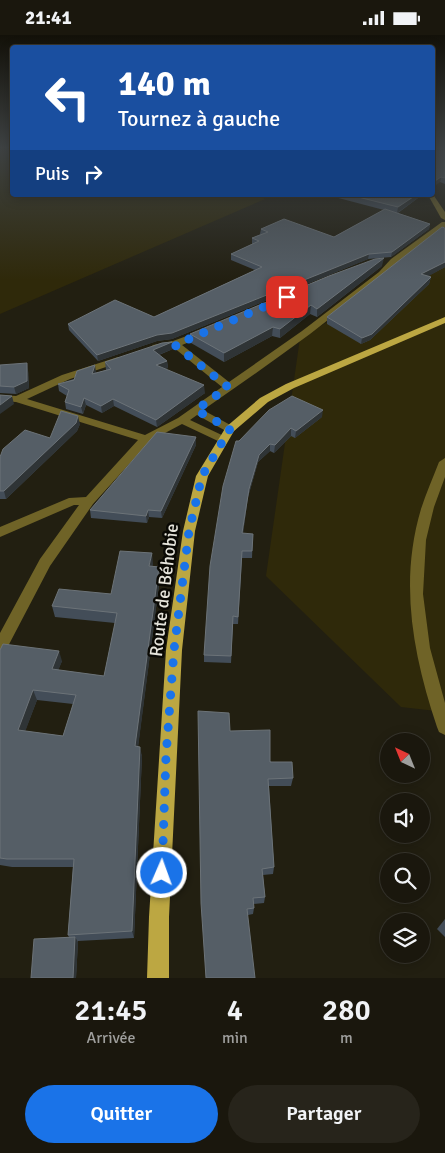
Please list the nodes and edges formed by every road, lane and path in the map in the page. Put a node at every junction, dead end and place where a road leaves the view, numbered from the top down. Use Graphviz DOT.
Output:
graph roads {
  1 [pos="432,197"];
  2 [pos="445,218"];
  3 [pos="445,224"];
  4 [pos="394,261"];
  5 [pos="377,262"];
  6 [pos="445,320"];
  7 [pos="214,330"];
  8 [pos="175,345"];
  9 [pos="144,351"];
  10 [pos="127,357"];
  11 [pos="228,387"];
  12 [pos="0,398"];
  13 [pos="17,399"];
  14 [pos="196,410"];
  15 [pos="182,420"];
  16 [pos="226,434"];
  17 [pos="146,439"];
  18 [pos="445,463"];
  19 [pos="89,501"];
  20 [pos="0,532"];
  21 [pos="0,647"];
  22 [pos="445,727"];
  23 [pos="158,978"];
  1 -- 2 [label="street"];
  3 -- 4 [label="street"];
  4 -- 5 [label="street"];
  4 -- 11 [label="street"];
  6 -- 16 [label="main road, Route de Béhobie"];
  7 -- 8 [label="street"];
  8 -- 9 [label="street"];
  8 -- 11 [label="street"];
  10 -- 13 [label="street"];
  11 -- 14 [label="street"];
  12 -- 13 [label="street"];
  13 -- 17 [label="street"];
  14 -- 15 [label="street"];
  14 -- 16 [label="street"];
  15 -- 16 [label="street"];
  15 -- 17 [label="street"];
  16 -- 23 [label="main road, Route de Béhobie"];
  17 -- 19 [label="street"];
  18 -- 22 [label="street"];
  19 -- 20 [label="street"];
  19 -- 21 [label="street"];
}
